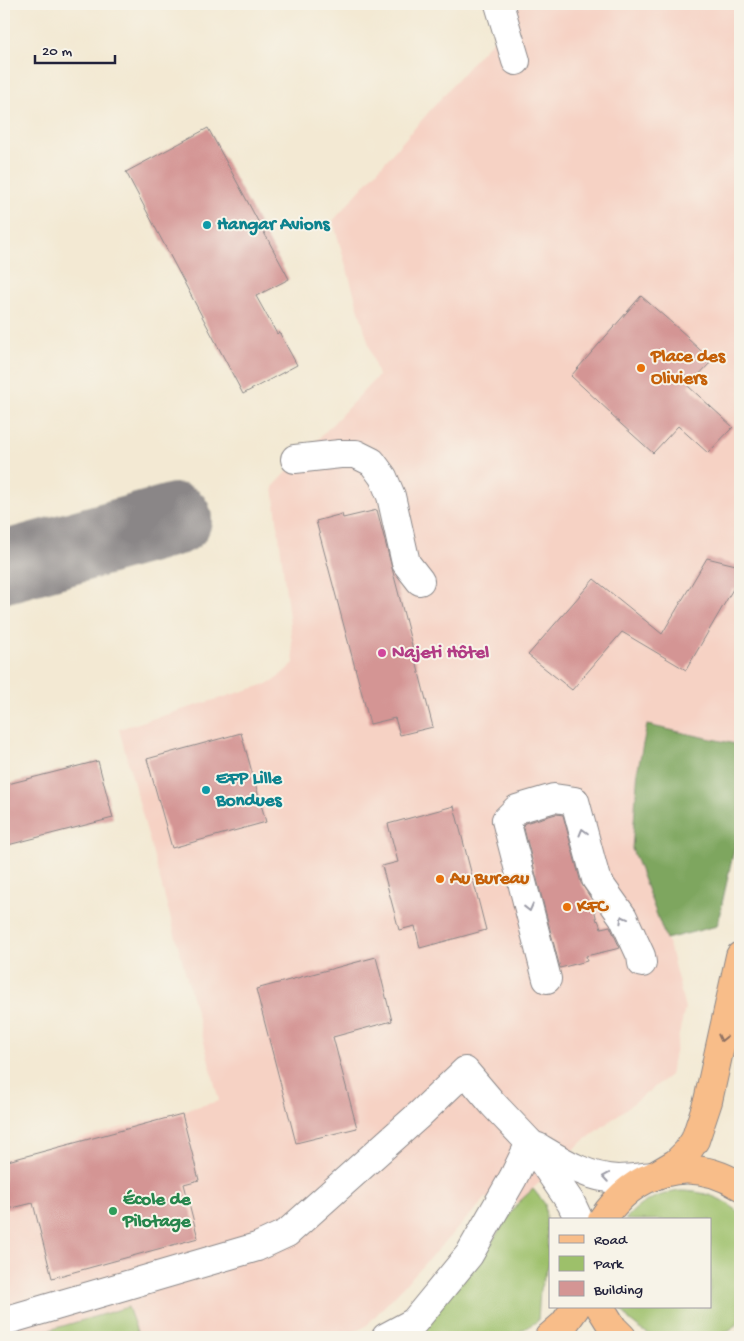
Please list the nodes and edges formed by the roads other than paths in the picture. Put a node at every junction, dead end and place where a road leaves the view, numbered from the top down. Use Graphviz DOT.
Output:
graph roads {
  1 [pos="500,4"];
  2 [pos="516,61"];
  3 [pos="295,459"];
  4 [pos="420,581"];
  5 [pos="740,956"];
  6 [pos="642,963"];
  7 [pos="548,979"];
  8 [pos="530,1142"];
  9 [pos="654,1176"];
  10 [pos="740,1186"];
  11 [pos="578,1218"];
  12 [pos="603,1218"];
  13 [pos="575,1308"];
  14 [pos="4,1321"];
  15 [pos="386,1337"];
  16 [pos="549,1337"];
  1 -- 2 [label="lane"];
  3 -- 4 [label="lane"];
  5 -- 9 [label="main road, one-way"];
  6 -- 7 [label="lane, one-way"];
  9 -- 8 [label="lane, one-way"];
  8 -- 11 [label="lane"];
  8 -- 14 [label="lane"];
  8 -- 15 [label="lane"];
  9 -- 10 [label="main road"];
  9 -- 12 [label="main road"];
  13 -- 16 [label="main road"];
}
